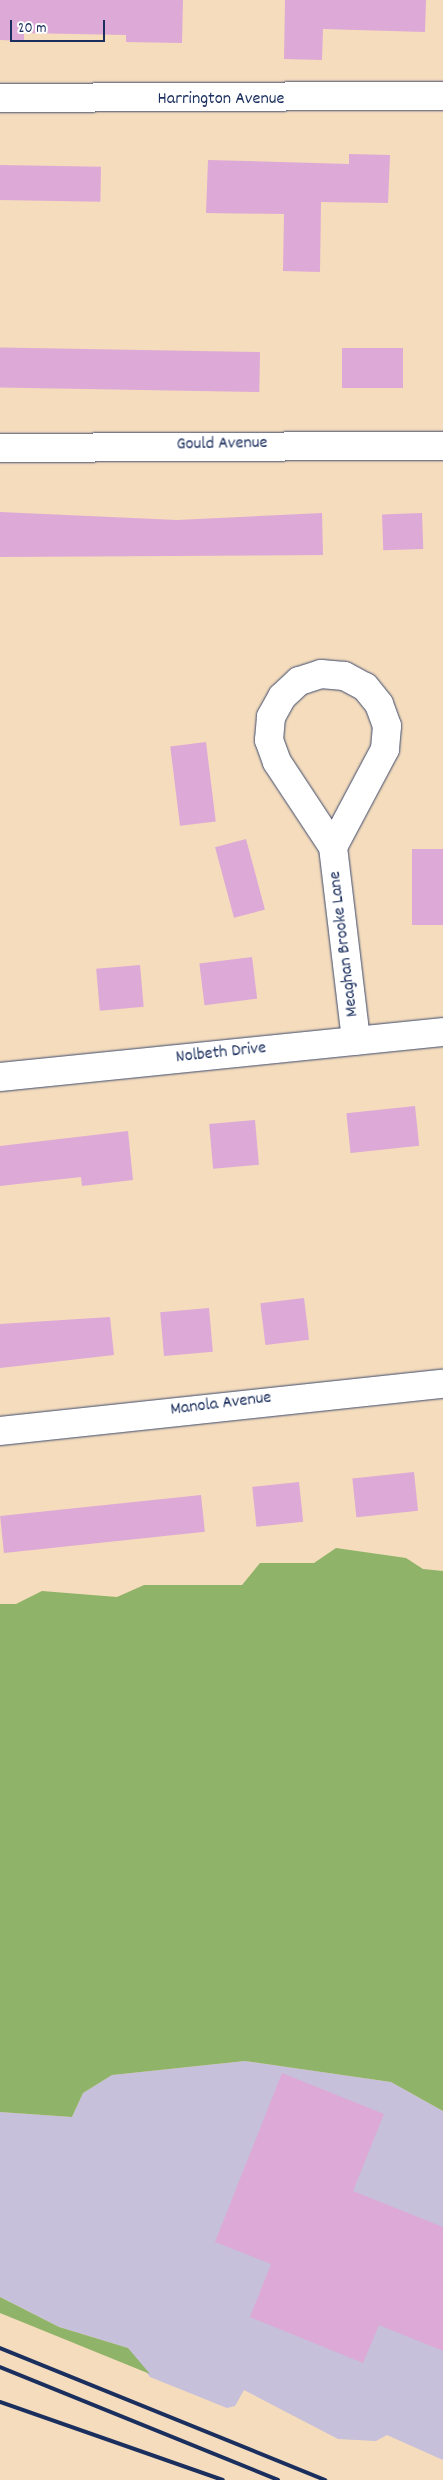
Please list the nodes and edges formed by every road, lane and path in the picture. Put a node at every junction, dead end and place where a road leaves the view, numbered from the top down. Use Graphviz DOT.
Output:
graph roads {
  1 [pos="443,96"];
  2 [pos="0,98"];
  3 [pos="443,446"];
  4 [pos="0,448"];
  5 [pos="333,847"];
  6 [pos="443,1032"];
  7 [pos="356,1041"];
  8 [pos="0,1078"];
  9 [pos="443,1384"];
  10 [pos="0,1431"];
  1 -- 2 [label="street, Harrington Avenue"];
  3 -- 4 [label="street, Gould Avenue"];
  5 -- 5 [label="street, Meaghan Brooke Lane"];
  5 -- 7 [label="street, Meaghan Brooke Lane"];
  6 -- 7 [label="street, Nolbeth Drive"];
  7 -- 8 [label="street, Nolbeth Drive"];
  9 -- 10 [label="street, Manola Avenue"];
}
